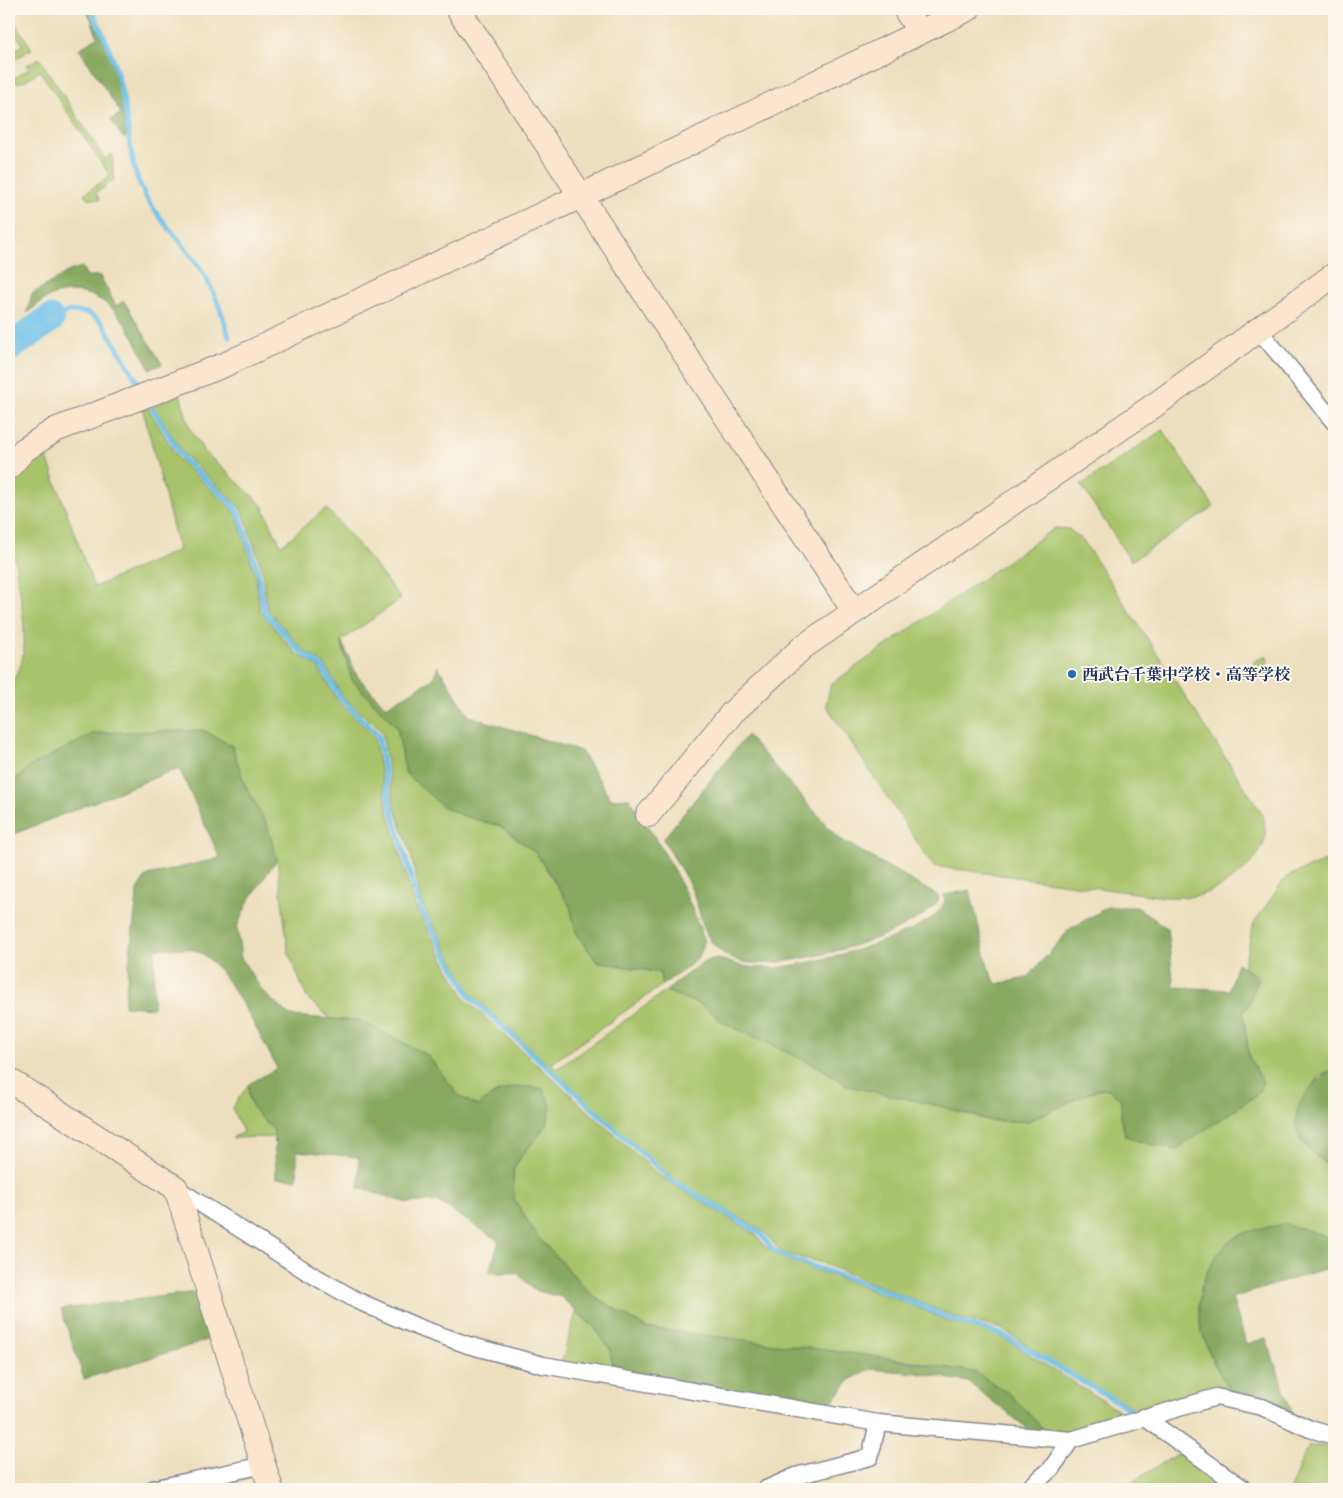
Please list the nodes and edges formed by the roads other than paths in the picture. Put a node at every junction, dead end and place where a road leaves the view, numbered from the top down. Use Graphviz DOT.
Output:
graph roads {
  1 [pos="458,9"];
  2 [pos="905,9"];
  3 [pos="968,9"];
  4 [pos="920,32"];
  5 [pos="580,196"];
  6 [pos="1334,275"];
  7 [pos="1259,330"];
  8 [pos="1334,422"];
  9 [pos="9,467"];
  10 [pos="854,611"];
  11 [pos="648,815"];
  12 [pos="9,1080"];
  13 [pos="176,1188"];
  14 [pos="1144,1418"];
  15 [pos="878,1422"];
  16 [pos="1334,1436"];
  17 [pos="1071,1440"];
  18 [pos="264,1465"];
  19 [pos="152,1489"];
  20 [pos="272,1489"];
  21 [pos="766,1489"];
  22 [pos="1028,1489"];
  23 [pos="1244,1489"];
  1 -- 5 [label="street"];
  2 -- 4 [label="street"];
  3 -- 4 [label="street"];
  4 -- 5 [label="street"];
  5 -- 9 [label="street"];
  5 -- 10 [label="street"];
  6 -- 7 [label="street"];
  7 -- 8 [label="street"];
  7 -- 10 [label="street"];
  10 -- 11 [label="street"];
  12 -- 13 [label="street"];
  13 -- 15 [label="street"];
  13 -- 18 [label="street"];
  14 -- 16 [label="street"];
  14 -- 17 [label="street"];
  14 -- 23 [label="street"];
  15 -- 17 [label="street"];
  15 -- 21 [label="street"];
  17 -- 22 [label="street"];
  18 -- 19 [label="street"];
  18 -- 20 [label="street"];
}
